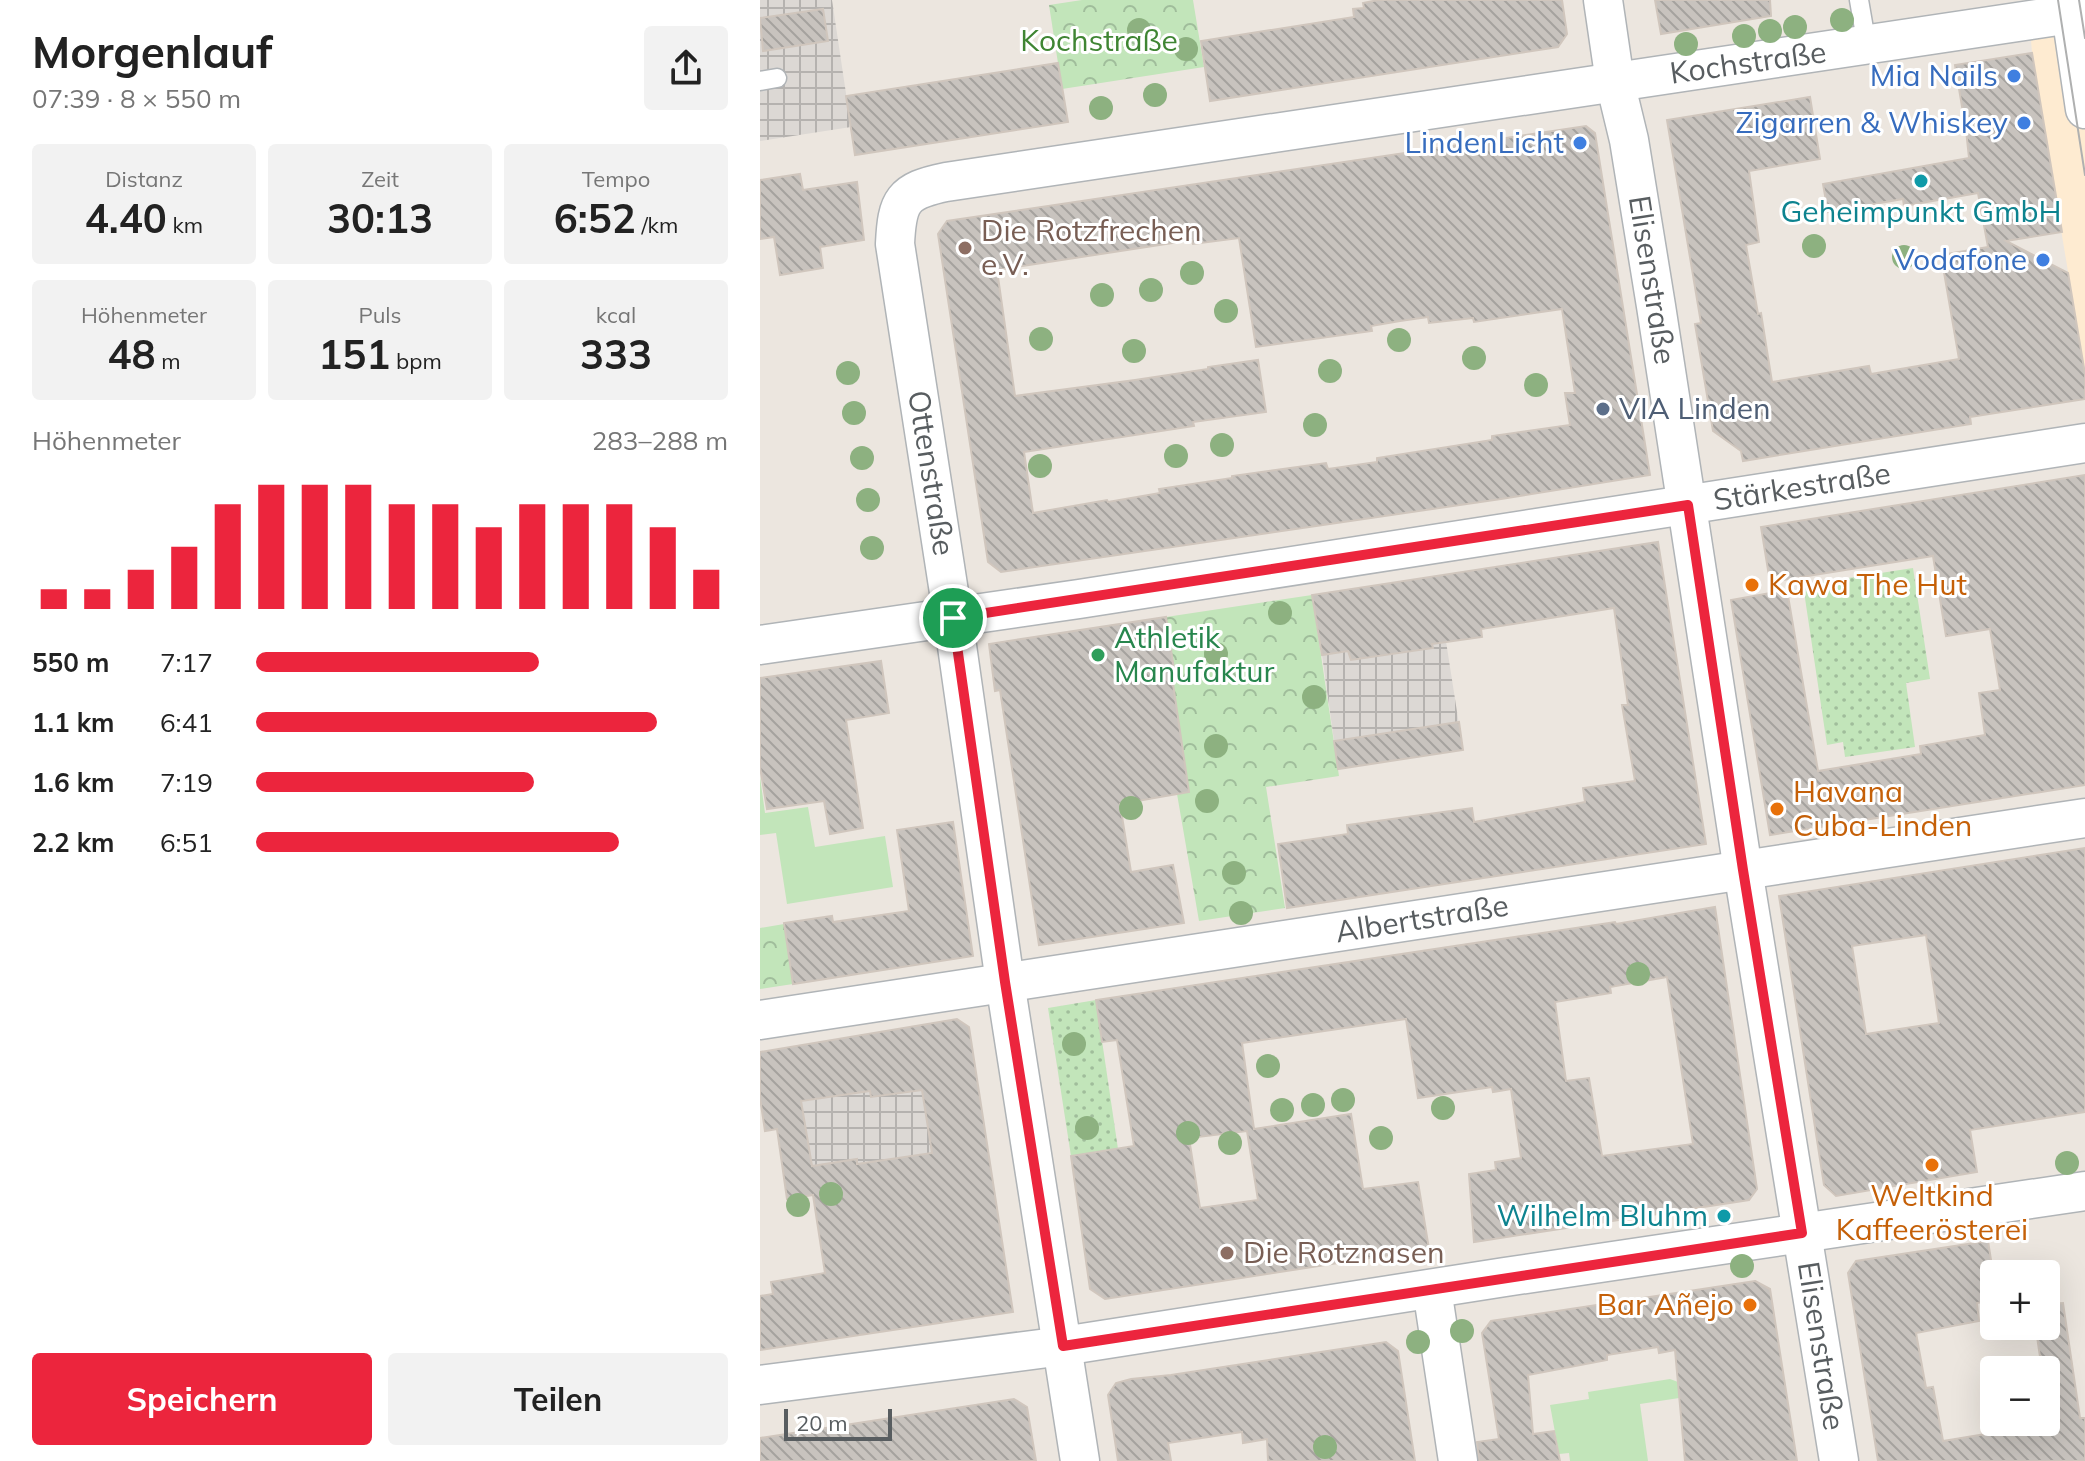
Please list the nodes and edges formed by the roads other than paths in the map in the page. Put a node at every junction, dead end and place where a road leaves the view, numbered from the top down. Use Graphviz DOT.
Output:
graph roads {
  1 [pos="1603,0"];
  2 [pos="1859,0"];
  3 [pos="2070,7"];
  4 [pos="1867,46"];
  5 [pos="1615,82"];
  6 [pos="2085,109"];
  7 [pos="905,198"];
  8 [pos="2085,443"];
  9 [pos="1688,505"];
  10 [pos="953,618"];
  11 [pos="760,645"];
  12 [pos="2085,818"];
  13 [pos="1743,870"];
  14 [pos="1005,982"];
  15 [pos="760,1020"];
  16 [pos="2085,1191"];
  17 [pos="1802,1233"];
  18 [pos="1432,1289"];
  19 [pos="1063,1346"];
  20 [pos="760,1385"];
  21 [pos="1080,1461"];
  22 [pos="1458,1461"];
  23 [pos="1839,1461"];
  1 -- 5 [label="street, Elisenstraße"];
  2 -- 4 [label="lane"];
  3 -- 4 [label="street, Kochstraße"];
  3 -- 6 [label="street"];
  4 -- 5 [label="street, Kochstraße"];
  5 -- 7 [label="street, Kochstraße"];
  5 -- 9 [label="street, Elisenstraße"];
  7 -- 10 [label="street, Ottenstraße"];
  8 -- 9 [label="street, Stärkestraße"];
  9 -- 10 [label="street, Stärkestraße"];
  9 -- 13 [label="street, Elisenstraße"];
  10 -- 11 [label="street, Stärkestraße"];
  10 -- 14 [label="street, Ottenstraße"];
  12 -- 13 [label="street, Albertstraße"];
  13 -- 14 [label="street, Albertstraße"];
  13 -- 17 [label="street, Elisenstraße"];
  14 -- 15 [label="street, Albertstraße"];
  14 -- 19 [label="street, Ottenstraße"];
  16 -- 17 [label="street"];
  17 -- 18 [label="street"];
  17 -- 23 [label="street, Elisenstraße"];
  18 -- 19 [label="street"];
  18 -- 22 [label="street"];
  19 -- 20 [label="street"];
  19 -- 21 [label="street, Ottenstraße"];
}
